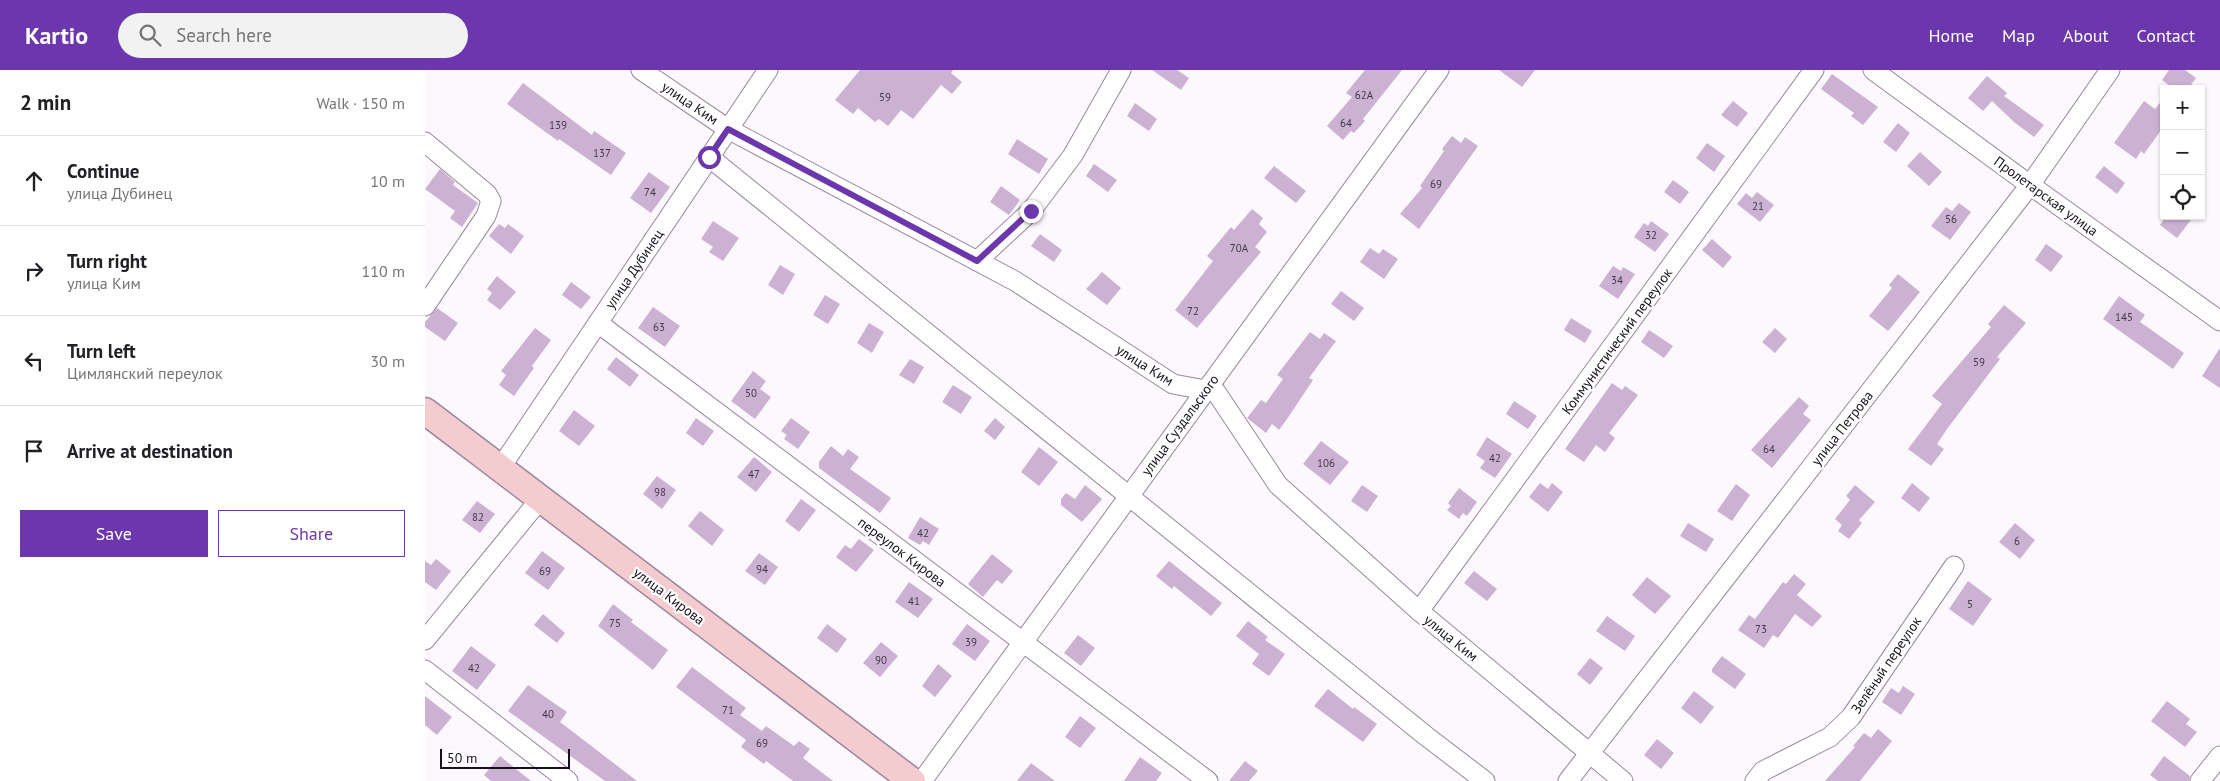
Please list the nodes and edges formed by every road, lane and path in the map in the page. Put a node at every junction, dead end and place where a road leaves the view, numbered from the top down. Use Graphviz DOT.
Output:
graph roads {
  1 [pos="641,70"];
  2 [pos="767,70"];
  3 [pos="1121,70"];
  4 [pos="1439,70"];
  5 [pos="1814,70"];
  6 [pos="1873,70"];
  7 [pos="2110,70"];
  8 [pos="728,129"];
  9 [pos="425,142"];
  10 [pos="709,157"];
  11 [pos="2030,185"];
  12 [pos="977,261"];
  13 [pos="425,306"];
  14 [pos="2220,319"];
  15 [pos="598,323"];
  16 [pos="1206,390"];
  17 [pos="425,411"];
  18 [pos="501,467"];
  19 [pos="1129,496"];
  20 [pos="541,498"];
  21 [pos="1954,566"];
  22 [pos="1419,611"];
  23 [pos="425,640"];
  24 [pos="1022,643"];
  25 [pos="425,670"];
  26 [pos="1590,752"];
  27 [pos="2220,756"];
  28 [pos="568,781"];
  29 [pos="912,781"];
  30 [pos="922,781"];
  31 [pos="1208,781"];
  32 [pos="1485,781"];
  33 [pos="1568,781"];
  34 [pos="1623,781"];
  35 [pos="1755,781"];
  36 [pos="2200,781"];
  1 -- 8 [label="street, улица Ким"];
  2 -- 8 [label="street, улица Дубинец"];
  3 -- 12 [label="street"];
  4 -- 16 [label="street, улица Суздальского"];
  5 -- 22 [label="street, Коммунистический переулок"];
  6 -- 11 [label="street, Пролетарская улица"];
  7 -- 11 [label="street, улица Петрова"];
  8 -- 10 [label="street, улица Дубинец"];
  8 -- 12 [label="street, улица Ким"];
  9 -- 13 [label="street"];
  10 -- 15 [label="street, улица Дубинец"];
  10 -- 19 [label="street"];
  11 -- 14 [label="street, Пролетарская улица"];
  11 -- 26 [label="street, улица Петрова"];
  12 -- 16 [label="street, улица Ким"];
  15 -- 18 [label="street, улица Дубинец"];
  15 -- 24 [label="street, переулок Кирова"];
  16 -- 19 [label="street, улица Суздальского"];
  16 -- 22 [label="street, улица Ким"];
  17 -- 18 [label="street, улица Кирова"];
  18 -- 20 [label="street, улица Кирова"];
  19 -- 24 [label="street, улица Суздальского"];
  19 -- 32 [label="street"];
  20 -- 23 [label="street"];
  20 -- 29 [label="street, улица Кирова"];
  21 -- 35 [label="street, Зелёный переулок"];
  22 -- 26 [label="street, улица Ким"];
  24 -- 30 [label="street, улица Суздальского"];
  24 -- 31 [label="street, переулок Кирова"];
  25 -- 28 [label="street"];
  26 -- 33 [label="street, улица Петрова"];
  26 -- 34 [label="street, улица Ким"];
  27 -- 36 [label="street"];
}
